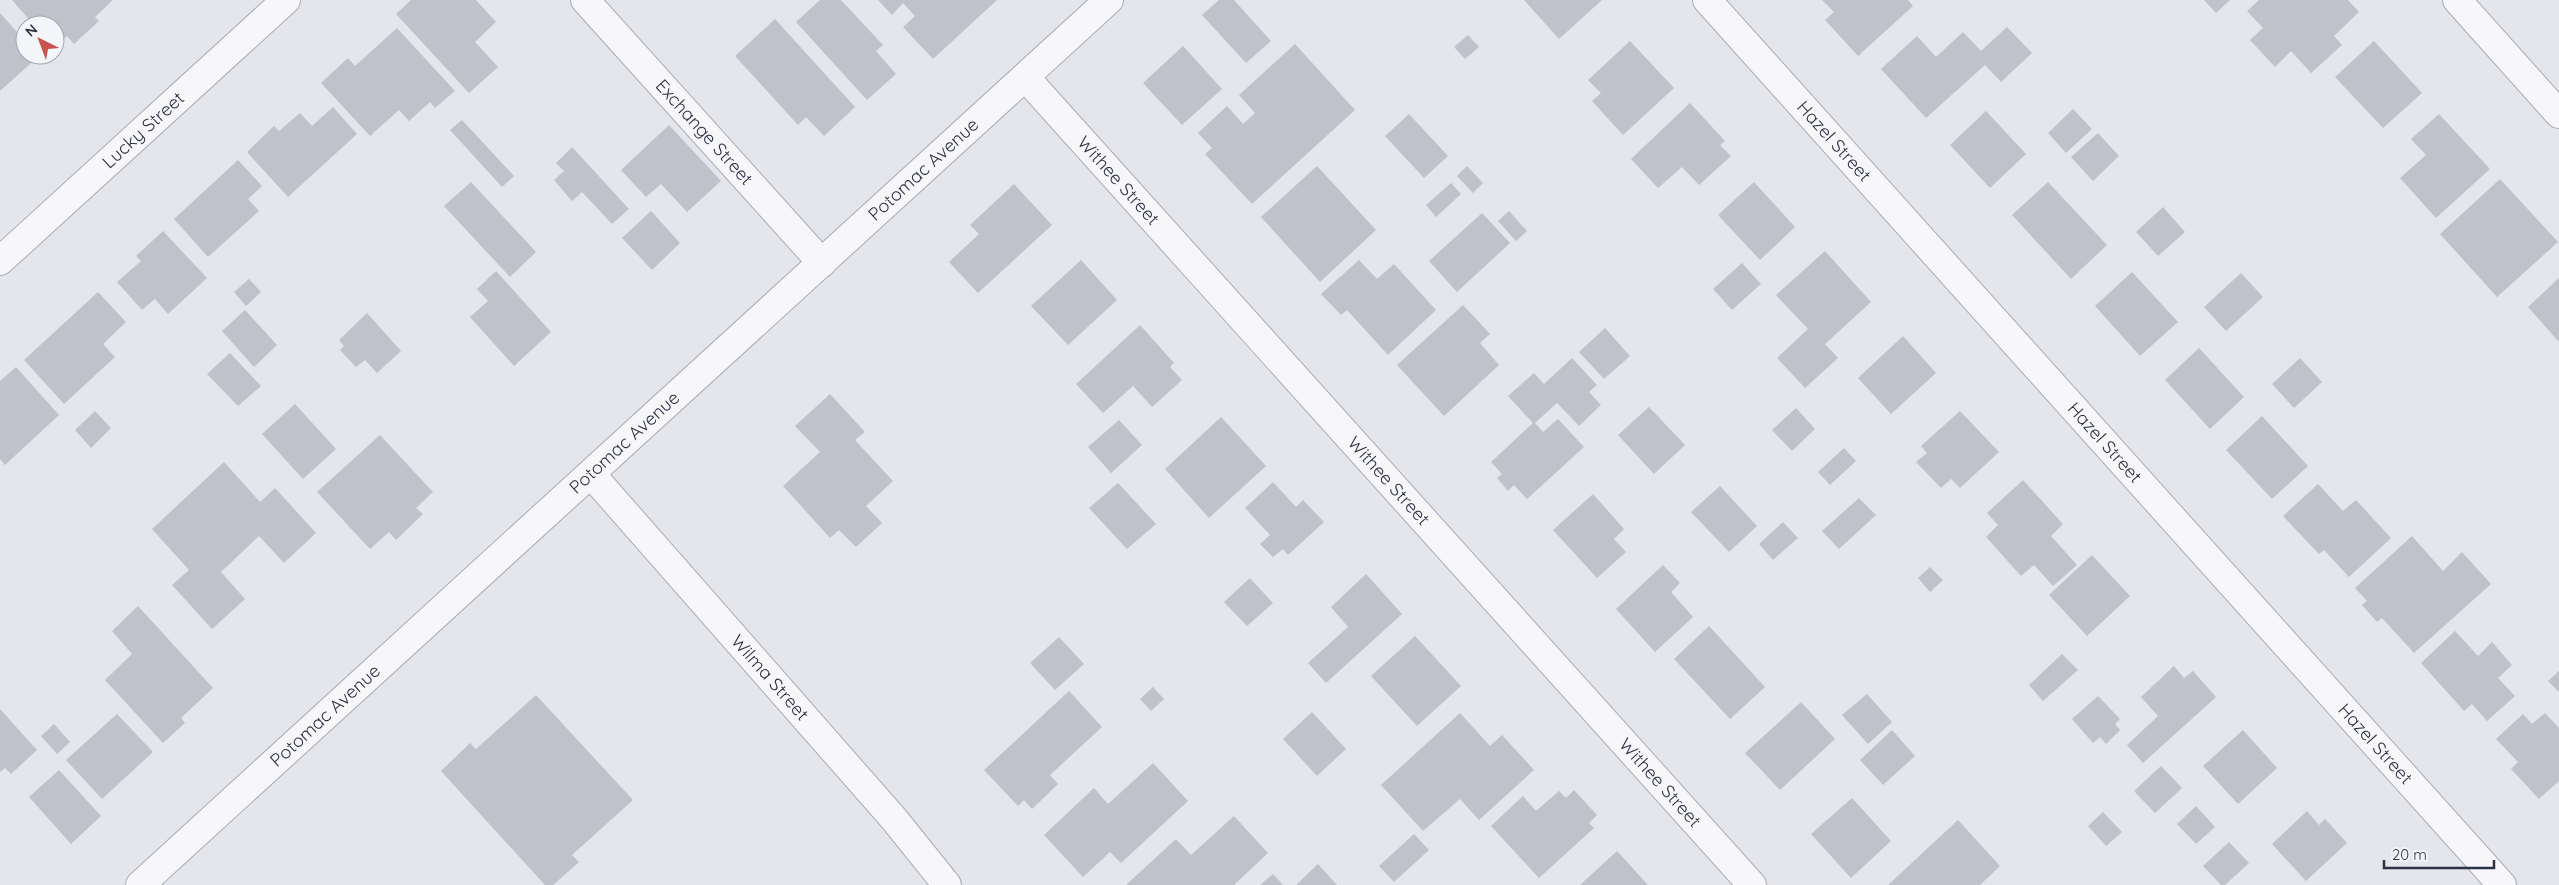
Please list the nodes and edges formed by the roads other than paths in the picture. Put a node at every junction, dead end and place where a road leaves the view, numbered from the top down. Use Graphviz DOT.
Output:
graph roads {
  1 [pos="286,0"];
  2 [pos="586,0"];
  3 [pos="1109,0"];
  4 [pos="1707,0"];
  5 [pos="2457,0"];
  6 [pos="1026,78"];
  7 [pos="2559,114"];
  8 [pos="0,261"];
  9 [pos="822,263"];
  10 [pos="591,474"];
  11 [pos="140,885"];
  12 [pos="947,885"];
  13 [pos="1752,885"];
  14 [pos="2502,885"];
  1 -- 8 [label="street, Lucky Street"];
  2 -- 9 [label="street, Exchange Street"];
  3 -- 6 [label="street, Potomac Avenue"];
  4 -- 14 [label="street, Hazel Street"];
  5 -- 7 [label="street"];
  6 -- 9 [label="street, Potomac Avenue"];
  6 -- 13 [label="street, Withee Street"];
  9 -- 10 [label="street, Potomac Avenue"];
  10 -- 11 [label="street, Potomac Avenue"];
  10 -- 12 [label="street, Wilma Street"];
}
